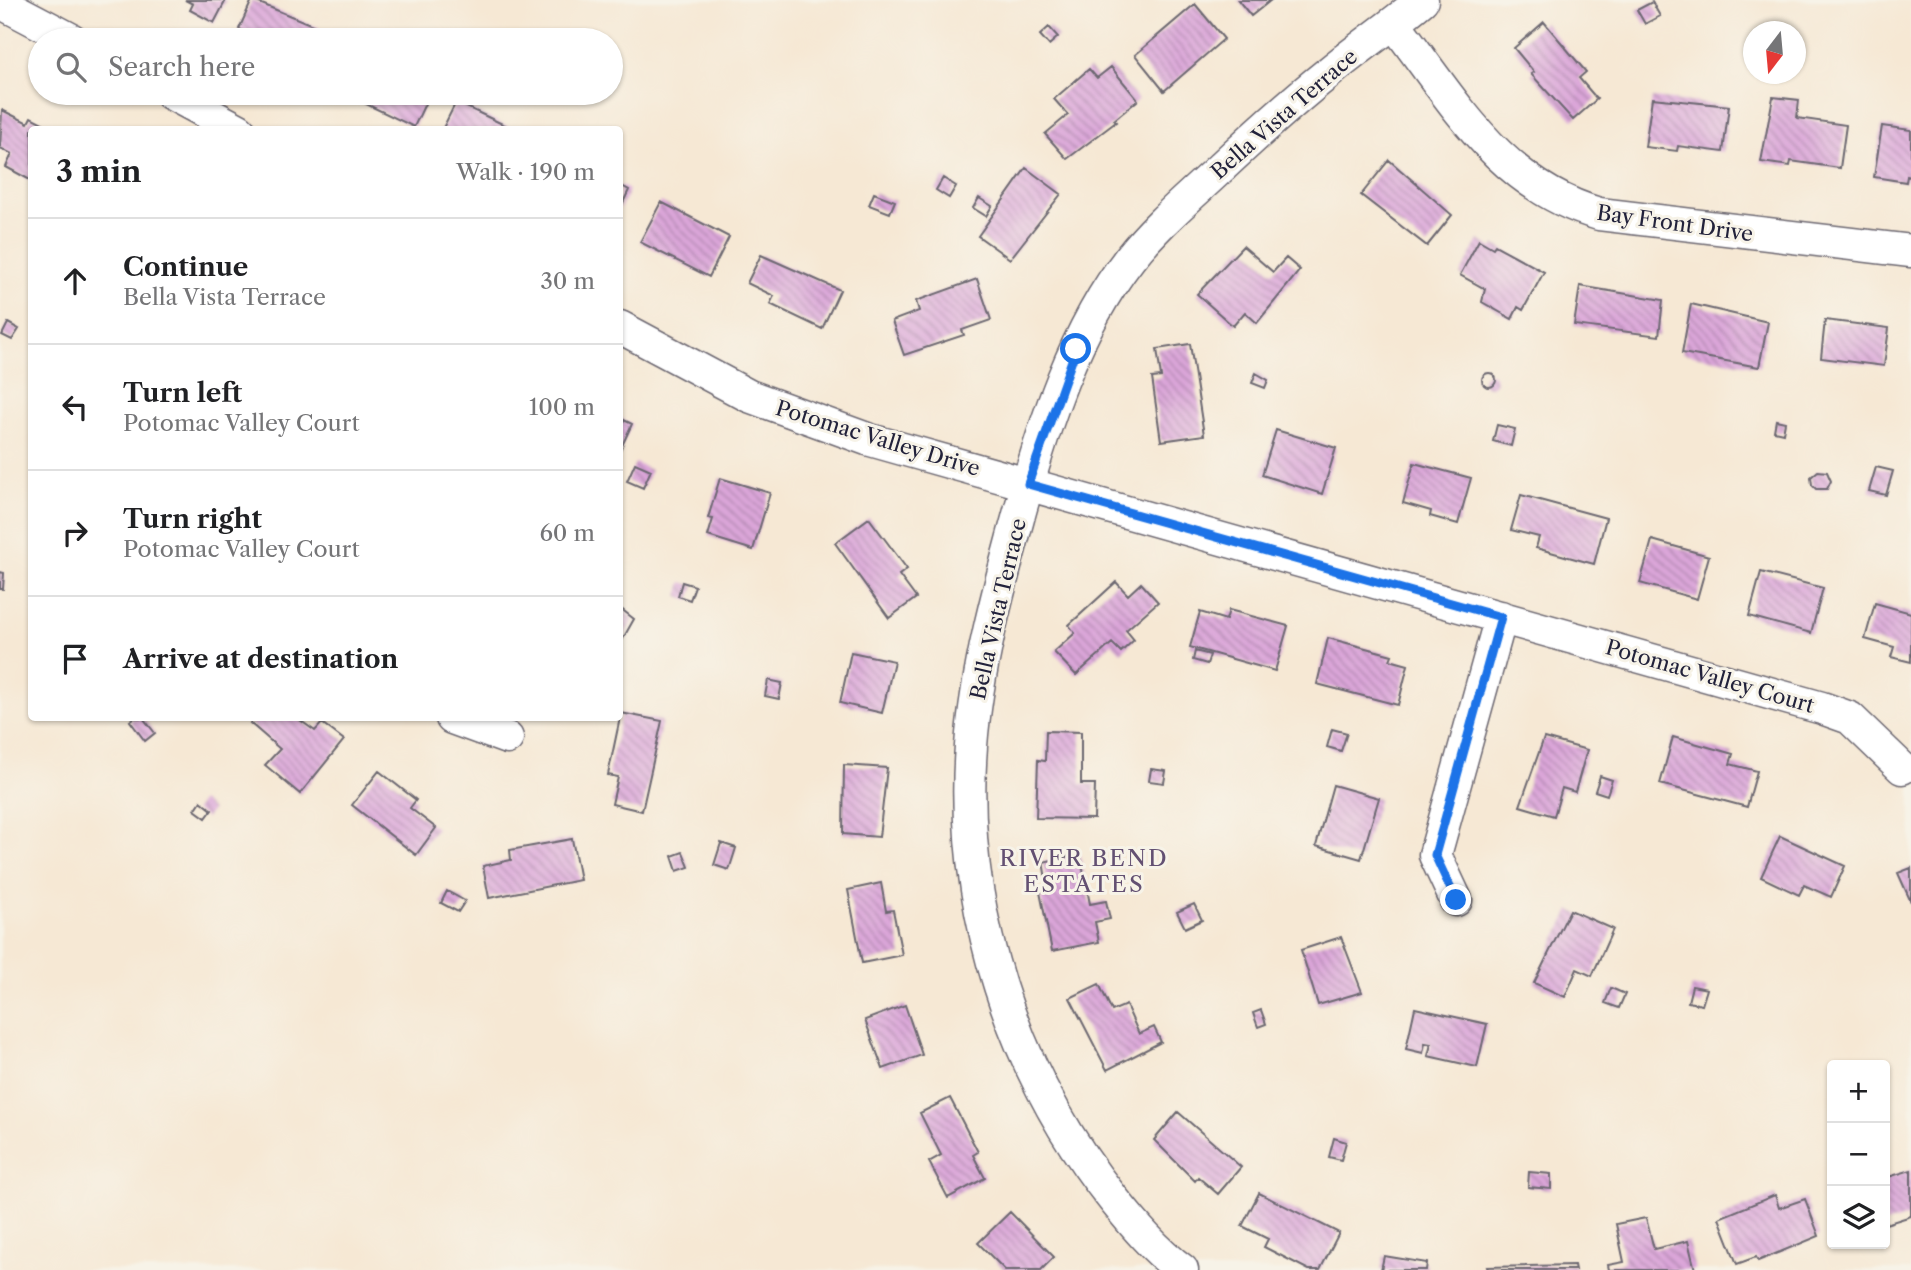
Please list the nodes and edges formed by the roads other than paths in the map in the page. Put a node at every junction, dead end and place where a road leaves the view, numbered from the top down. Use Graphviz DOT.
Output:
graph roads {
  1 [pos="1422,0"];
  2 [pos="0,2"];
  3 [pos="1394,23"];
  4 [pos="49,28"];
  5 [pos="192,105"];
  6 [pos="232,126"];
  7 [pos="1911,251"];
  8 [pos="623,329"];
  9 [pos="1028,484"];
  10 [pos="1501,617"];
  11 [pos="460,721"];
  12 [pos="507,738"];
  13 [pos="1902,768"];
  14 [pos="1456,900"];
  15 [pos="1182,1270"];
  1 -- 3 [label="street, Bella Vista Terrace"];
  2 -- 4 [label="street"];
  3 -- 7 [label="street, Bay Front Drive"];
  3 -- 9 [label="street, Bella Vista Terrace"];
  5 -- 6 [label="street"];
  8 -- 9 [label="street, Potomac Valley Drive"];
  9 -- 10 [label="street, Potomac Valley Court"];
  9 -- 15 [label="street, Bella Vista Terrace"];
  10 -- 13 [label="street, Potomac Valley Court"];
  10 -- 14 [label="street"];
  11 -- 12 [label="street"];
}
